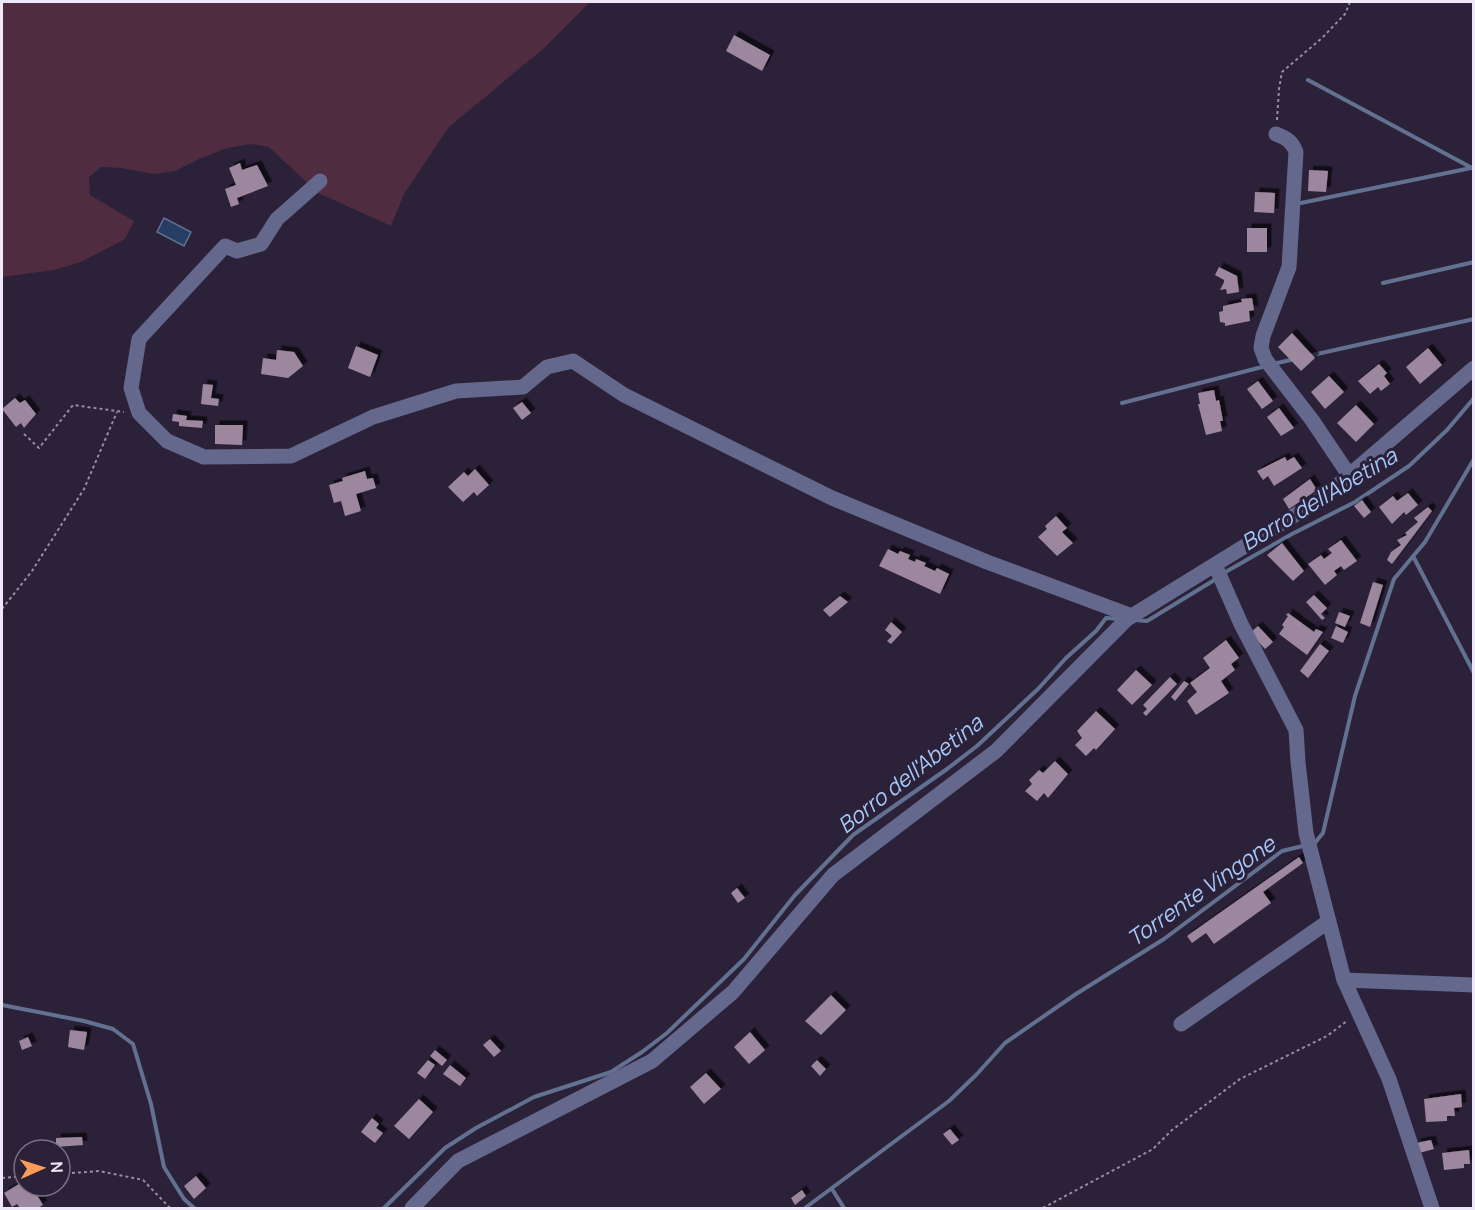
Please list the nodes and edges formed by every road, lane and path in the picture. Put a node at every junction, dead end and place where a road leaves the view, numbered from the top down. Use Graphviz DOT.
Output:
graph roads {
  1 [pos="1350,2"];
  2 [pos="1276,134"];
  3 [pos="320,181"];
  4 [pos="1473,368"];
  5 [pos="117,412"];
  6 [pos="139,413"];
  7 [pos="24,434"];
  8 [pos="1349,475"];
  9 [pos="1215,565"];
  10 [pos="2,609"];
  11 [pos="1132,616"];
  12 [pos="1329,921"];
  13 [pos="1344,980"];
  14 [pos="1473,985"];
  15 [pos="1359,1012"];
  16 [pos="1181,1024"];
  17 [pos="72,1173"];
  18 [pos="171,1209"];
  19 [pos="412,1209"];
  20 [pos="1044,1209"];
  21 [pos="1432,1209"];
  1 -- 2 [label="path"];
  2 -- 8 [label="street"];
  3 -- 6 [label="street"];
  4 -- 8 [label="street"];
  5 -- 6 [label="path"];
  5 -- 7 [label="path"];
  5 -- 10 [label="path"];
  6 -- 11 [label="street"];
  8 -- 9 [label="street"];
  9 -- 11 [label="street"];
  9 -- 12 [label="street"];
  11 -- 19 [label="street"];
  12 -- 13 [label="street"];
  12 -- 16 [label="street"];
  13 -- 14 [label="street"];
  13 -- 15 [label="street"];
  15 -- 20 [label="path"];
  15 -- 21 [label="street"];
  17 -- 18 [label="path"];
}
